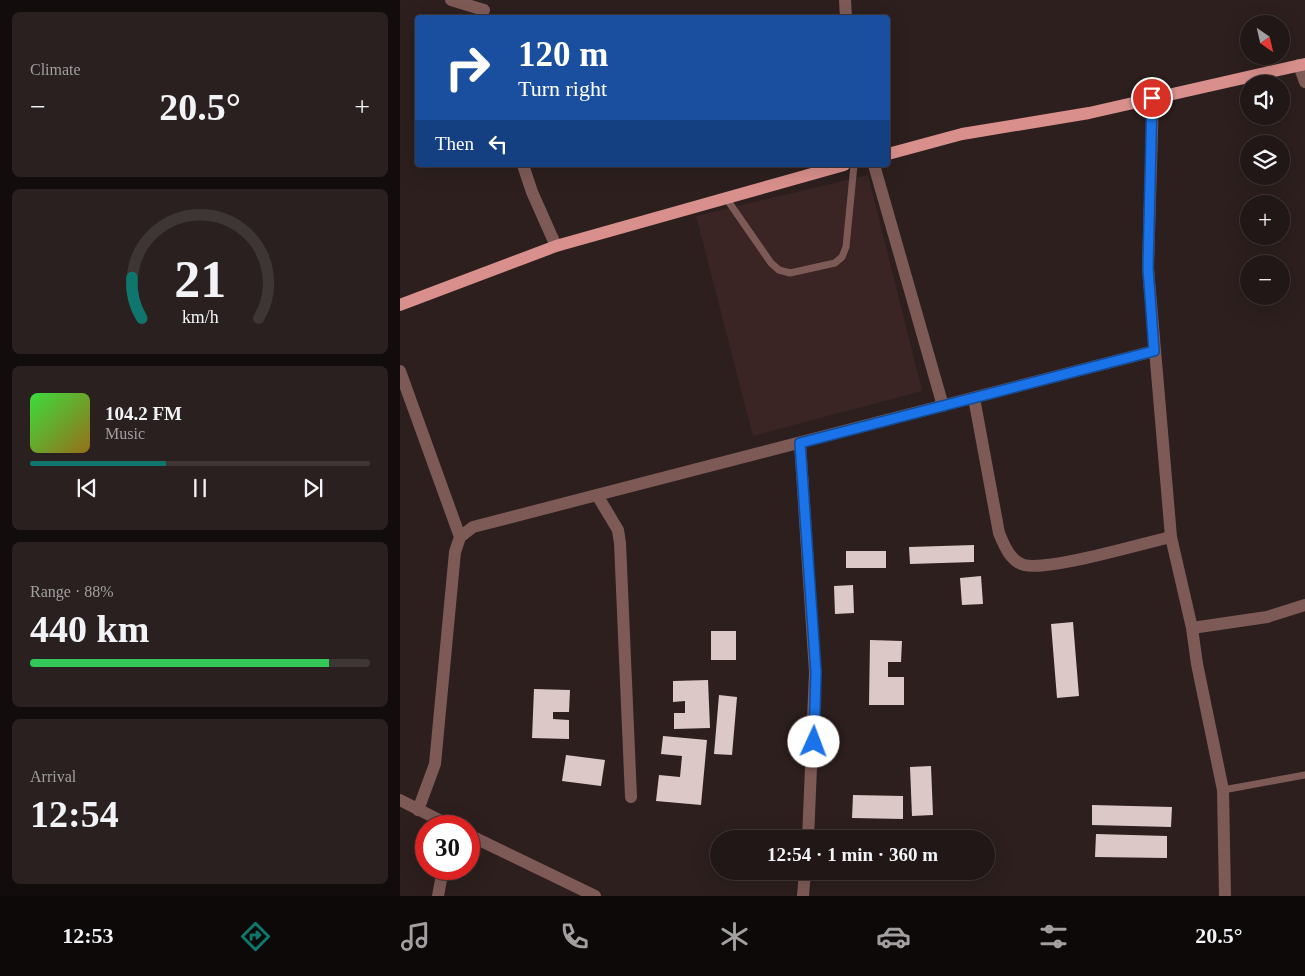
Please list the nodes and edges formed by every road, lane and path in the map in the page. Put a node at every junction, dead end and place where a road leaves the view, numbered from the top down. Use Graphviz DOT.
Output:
graph roads {
  1 [pos="451,0"];
  2 [pos="845,0"];
  3 [pos="485,9"];
  4 [pos="846,15"];
  5 [pos="1302,64"];
  6 [pos="1305,82"];
  7 [pos="1152,98"];
  8 [pos="890,153"];
  9 [pos="524,167"];
  10 [pos="837,167"];
  11 [pos="854,167"];
  12 [pos="875,167"];
  13 [pos="726,198"];
  14 [pos="556,246"];
  15 [pos="400,306"];
  16 [pos="1154,351"];
  17 [pos="400,371"];
  18 [pos="974,398"];
  19 [pos="943,406"];
  20 [pos="800,443"];
  21 [pos="597,495"];
  22 [pos="460,537"];
  23 [pos="1171,537"];
  24 [pos="1305,606"];
  25 [pos="1192,628"];
  26 [pos="1305,775"];
  27 [pos="1223,790"];
  28 [pos="631,797"];
  29 [pos="400,800"];
  30 [pos="418,810"];
  31 [pos="427,815"];
  32 [pos="808,830"];
  33 [pos="480,840"];
  34 [pos="441,880"];
  35 [pos="804,880"];
  36 [pos="438,896"];
  37 [pos="595,896"];
  38 [pos="803,896"];
  39 [pos="1225,896"];
  1 -- 3 [label="street"];
  2 -- 4 [label="street"];
  5 -- 6 [label="street"];
  5 -- 7 [label="main road"];
  7 -- 8 [label="main road"];
  7 -- 16 [label="street"];
  9 -- 14 [label="street"];
  10 -- 13 [label="main road"];
  11 -- 13 [label="lane"];
  12 -- 19 [label="street"];
  13 -- 14 [label="main road"];
  14 -- 15 [label="main road"];
  16 -- 18 [label="street"];
  16 -- 23 [label="street"];
  17 -- 22 [label="street"];
  18 -- 19 [label="street"];
  18 -- 23 [label="street"];
  19 -- 20 [label="street"];
  20 -- 21 [label="street"];
  20 -- 32 [label="street"];
  21 -- 22 [label="street"];
  21 -- 28 [label="street"];
  22 -- 30 [label="street"];
  23 -- 25 [label="street"];
  24 -- 25 [label="street"];
  25 -- 27 [label="street"];
  26 -- 27 [label="lane"];
  27 -- 39 [label="street"];
  29 -- 30 [label="street"];
  30 -- 31 [label="street"];
  33 -- 37 [label="street"];
  34 -- 36 [label="street"];
  35 -- 38 [label="street"];
}
